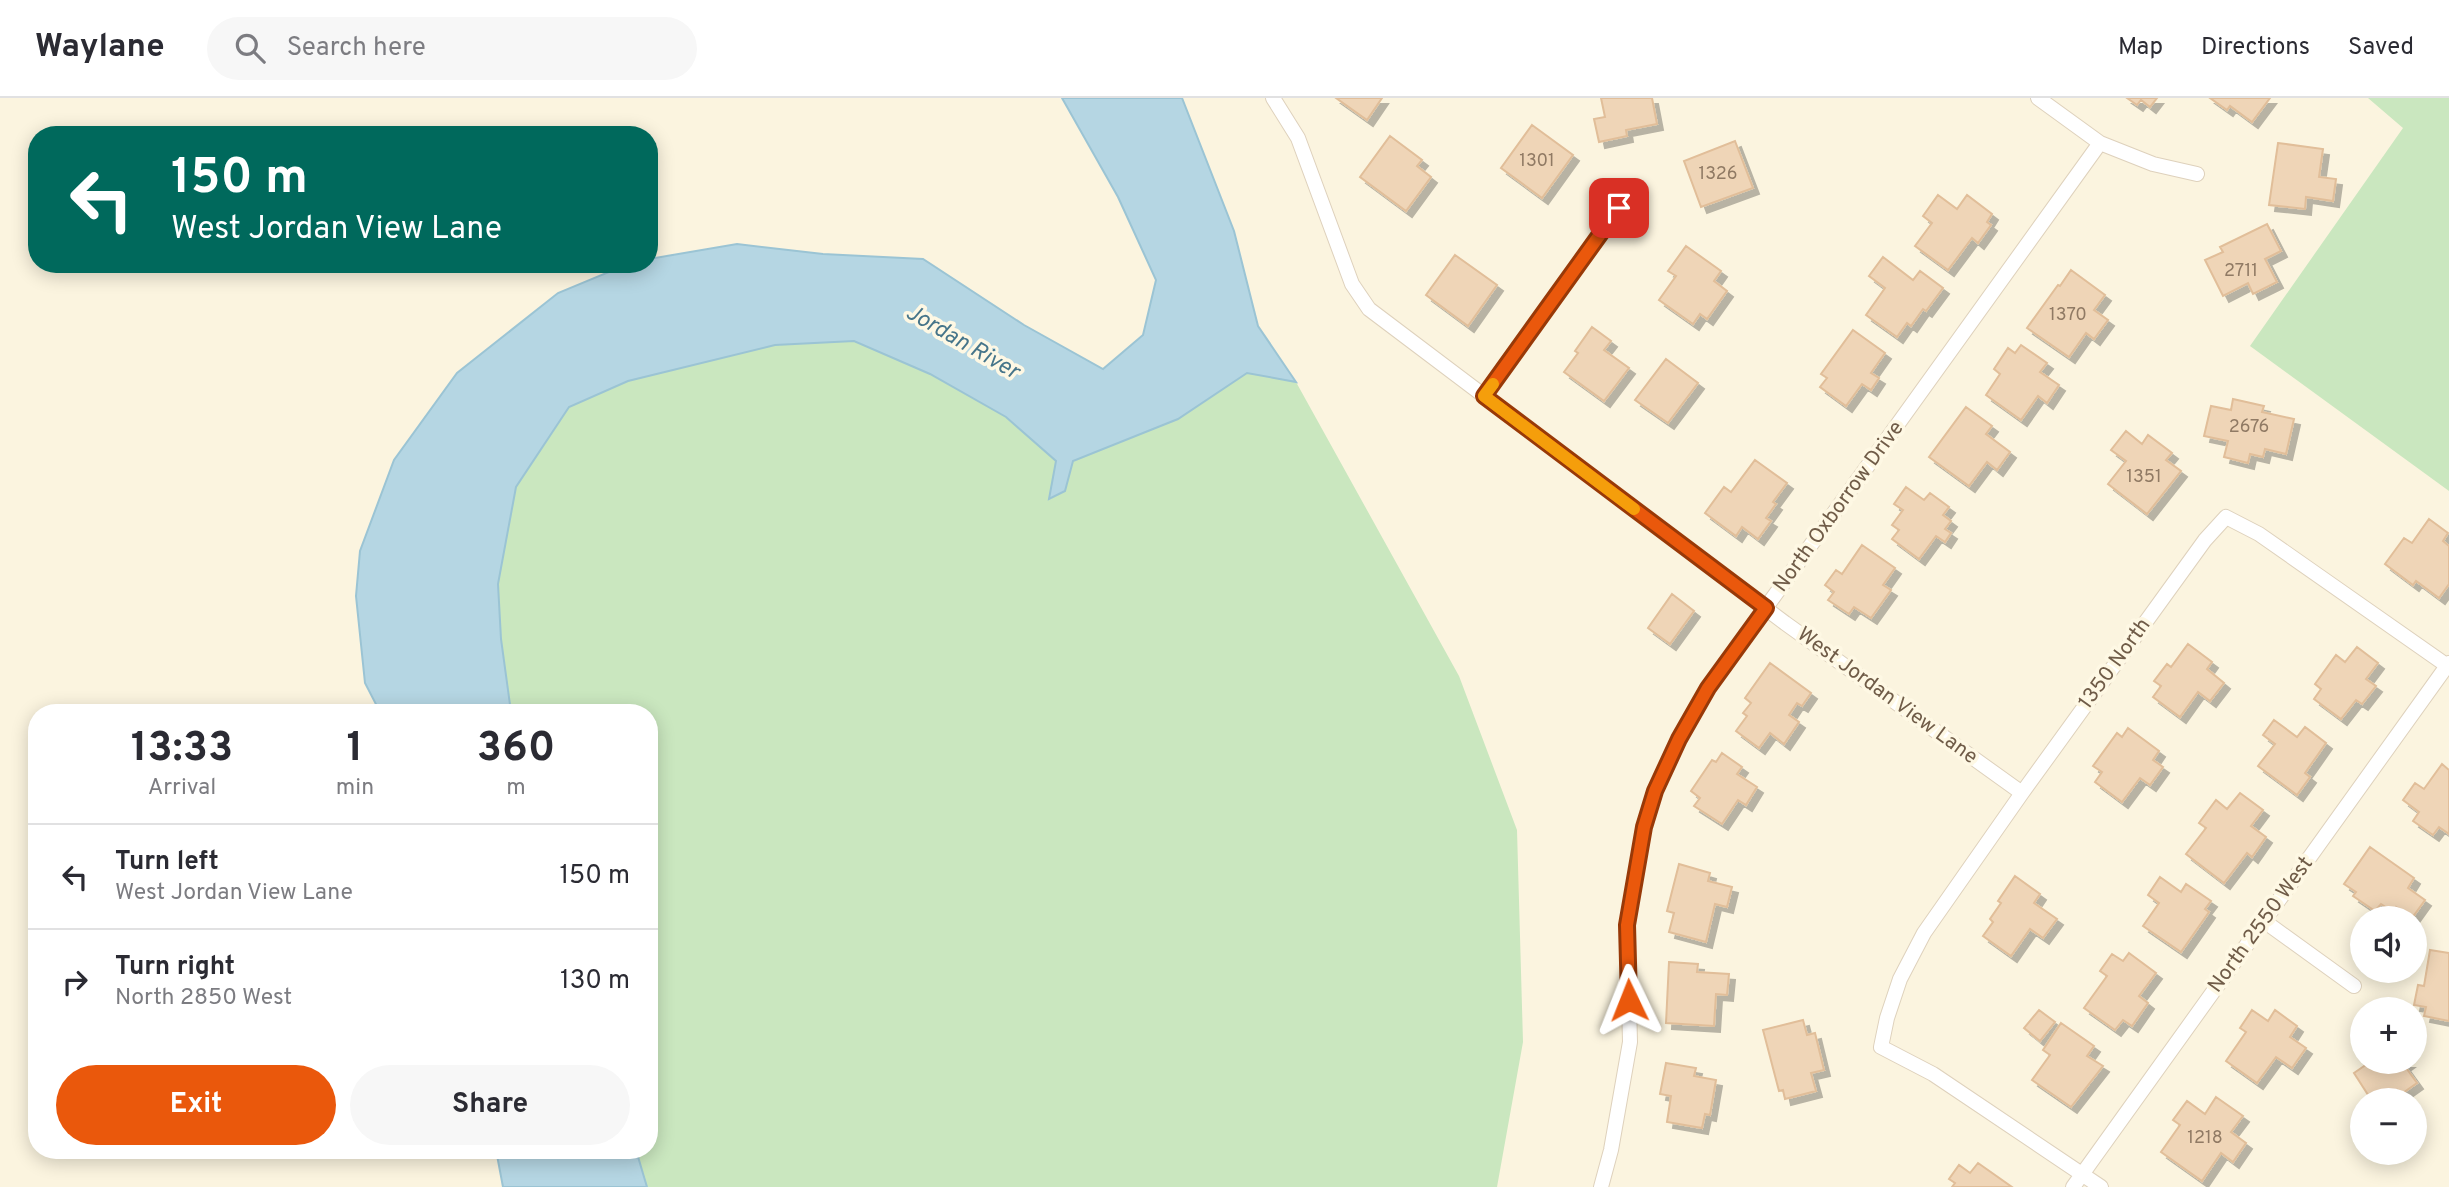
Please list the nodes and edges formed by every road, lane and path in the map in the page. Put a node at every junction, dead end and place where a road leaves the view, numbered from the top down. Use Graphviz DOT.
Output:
graph roads {
  1 [pos="1273,98"];
  2 [pos="2038,98"];
  3 [pos="2100,143"];
  4 [pos="2197,174"];
  5 [pos="1619,208"];
  6 [pos="1484,396"];
  7 [pos="1766,608"];
  8 [pos="2448,665"];
  9 [pos="2022,793"];
  10 [pos="2264,921"];
  11 [pos="2354,986"];
  12 [pos="2082,1174"];
  13 [pos="1601,1187"];
  14 [pos="2073,1187"];
  15 [pos="2101,1187"];
  1 -- 6 [label="street, West Jordan View Lane"];
  2 -- 3 [label="street"];
  3 -- 4 [label="street"];
  3 -- 7 [label="street, North Oxborrow Drive"];
  5 -- 6 [label="street"];
  6 -- 7 [label="street, West Jordan View Lane"];
  7 -- 9 [label="street, West Jordan View Lane"];
  7 -- 13 [label="street, North Oxborrow Drive"];
  8 -- 9 [label="street, 1350 North"];
  8 -- 10 [label="street, North 2550 West"];
  9 -- 12 [label="street, 1350 North"];
  10 -- 11 [label="street"];
  10 -- 12 [label="street, North 2550 West"];
  12 -- 14 [label="street, North 2550 West"];
  12 -- 15 [label="street"];
}
